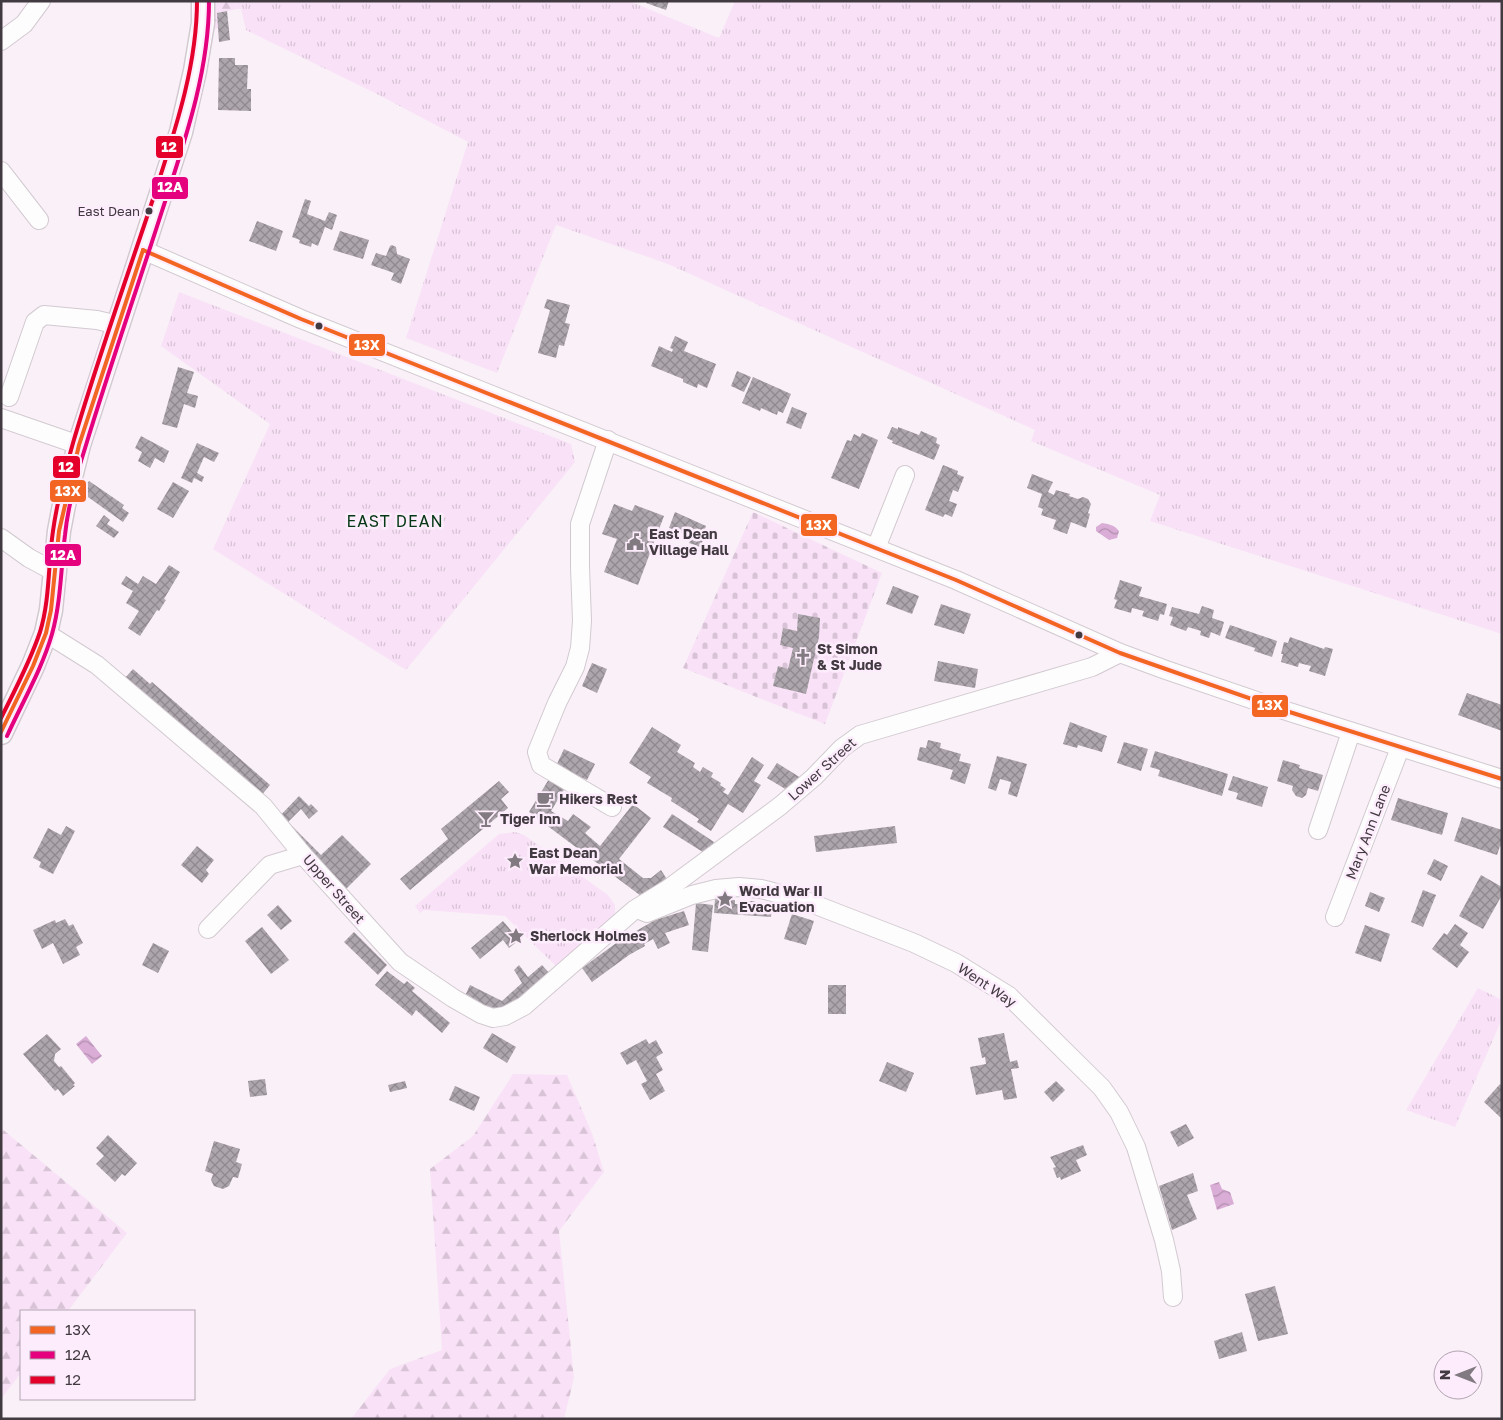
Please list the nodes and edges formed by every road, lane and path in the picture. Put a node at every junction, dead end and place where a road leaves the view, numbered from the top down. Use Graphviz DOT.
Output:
graph roads {
  1 [pos="41,1"];
  2 [pos="203,1"];
  3 [pos="1,41"];
  4 [pos="1,171"];
  5 [pos="38,220"];
  6 [pos="143,250"];
  7 [pos="118,325"];
  8 [pos="9,397"];
  9 [pos="1,418"];
  10 [pos="608,440"];
  11 [pos="79,445"];
  12 [pos="905,475"];
  13 [pos="1,538"];
  14 [pos="876,548"];
  15 [pos="55,572"];
  16 [pos="46,634"];
  17 [pos="1120,652"];
  18 [pos="1351,732"];
  19 [pos="1,733"];
  20 [pos="1400,748"];
  21 [pos="1502,779"];
  22 [pos="612,807"];
  23 [pos="1318,830"];
  24 [pos="303,854"];
  25 [pos="634,910"];
  26 [pos="1335,917"];
  27 [pos="208,929"];
  28 [pos="1173,1297"];
  1 -- 3 [label="street"];
  2 -- 6 [label="main road"];
  4 -- 5 [label="street"];
  6 -- 7 [label="main road"];
  6 -- 10 [label="street"];
  7 -- 8 [label="street"];
  7 -- 11 [label="main road"];
  9 -- 11 [label="street"];
  10 -- 14 [label="street"];
  10 -- 22 [label="street"];
  11 -- 15 [label="main road"];
  12 -- 14 [label="street"];
  13 -- 15 [label="street"];
  14 -- 17 [label="street"];
  15 -- 16 [label="main road"];
  16 -- 19 [label="main road"];
  16 -- 24 [label="street, Upper Street"];
  17 -- 18 [label="street"];
  17 -- 25 [label="street, Lower Street"];
  18 -- 20 [label="street"];
  18 -- 23 [label="street"];
  20 -- 21 [label="street"];
  20 -- 26 [label="street, Mary Ann Lane"];
  24 -- 25 [label="street, Upper Street"];
  24 -- 27 [label="street"];
  25 -- 28 [label="street, Went Way"];
}
